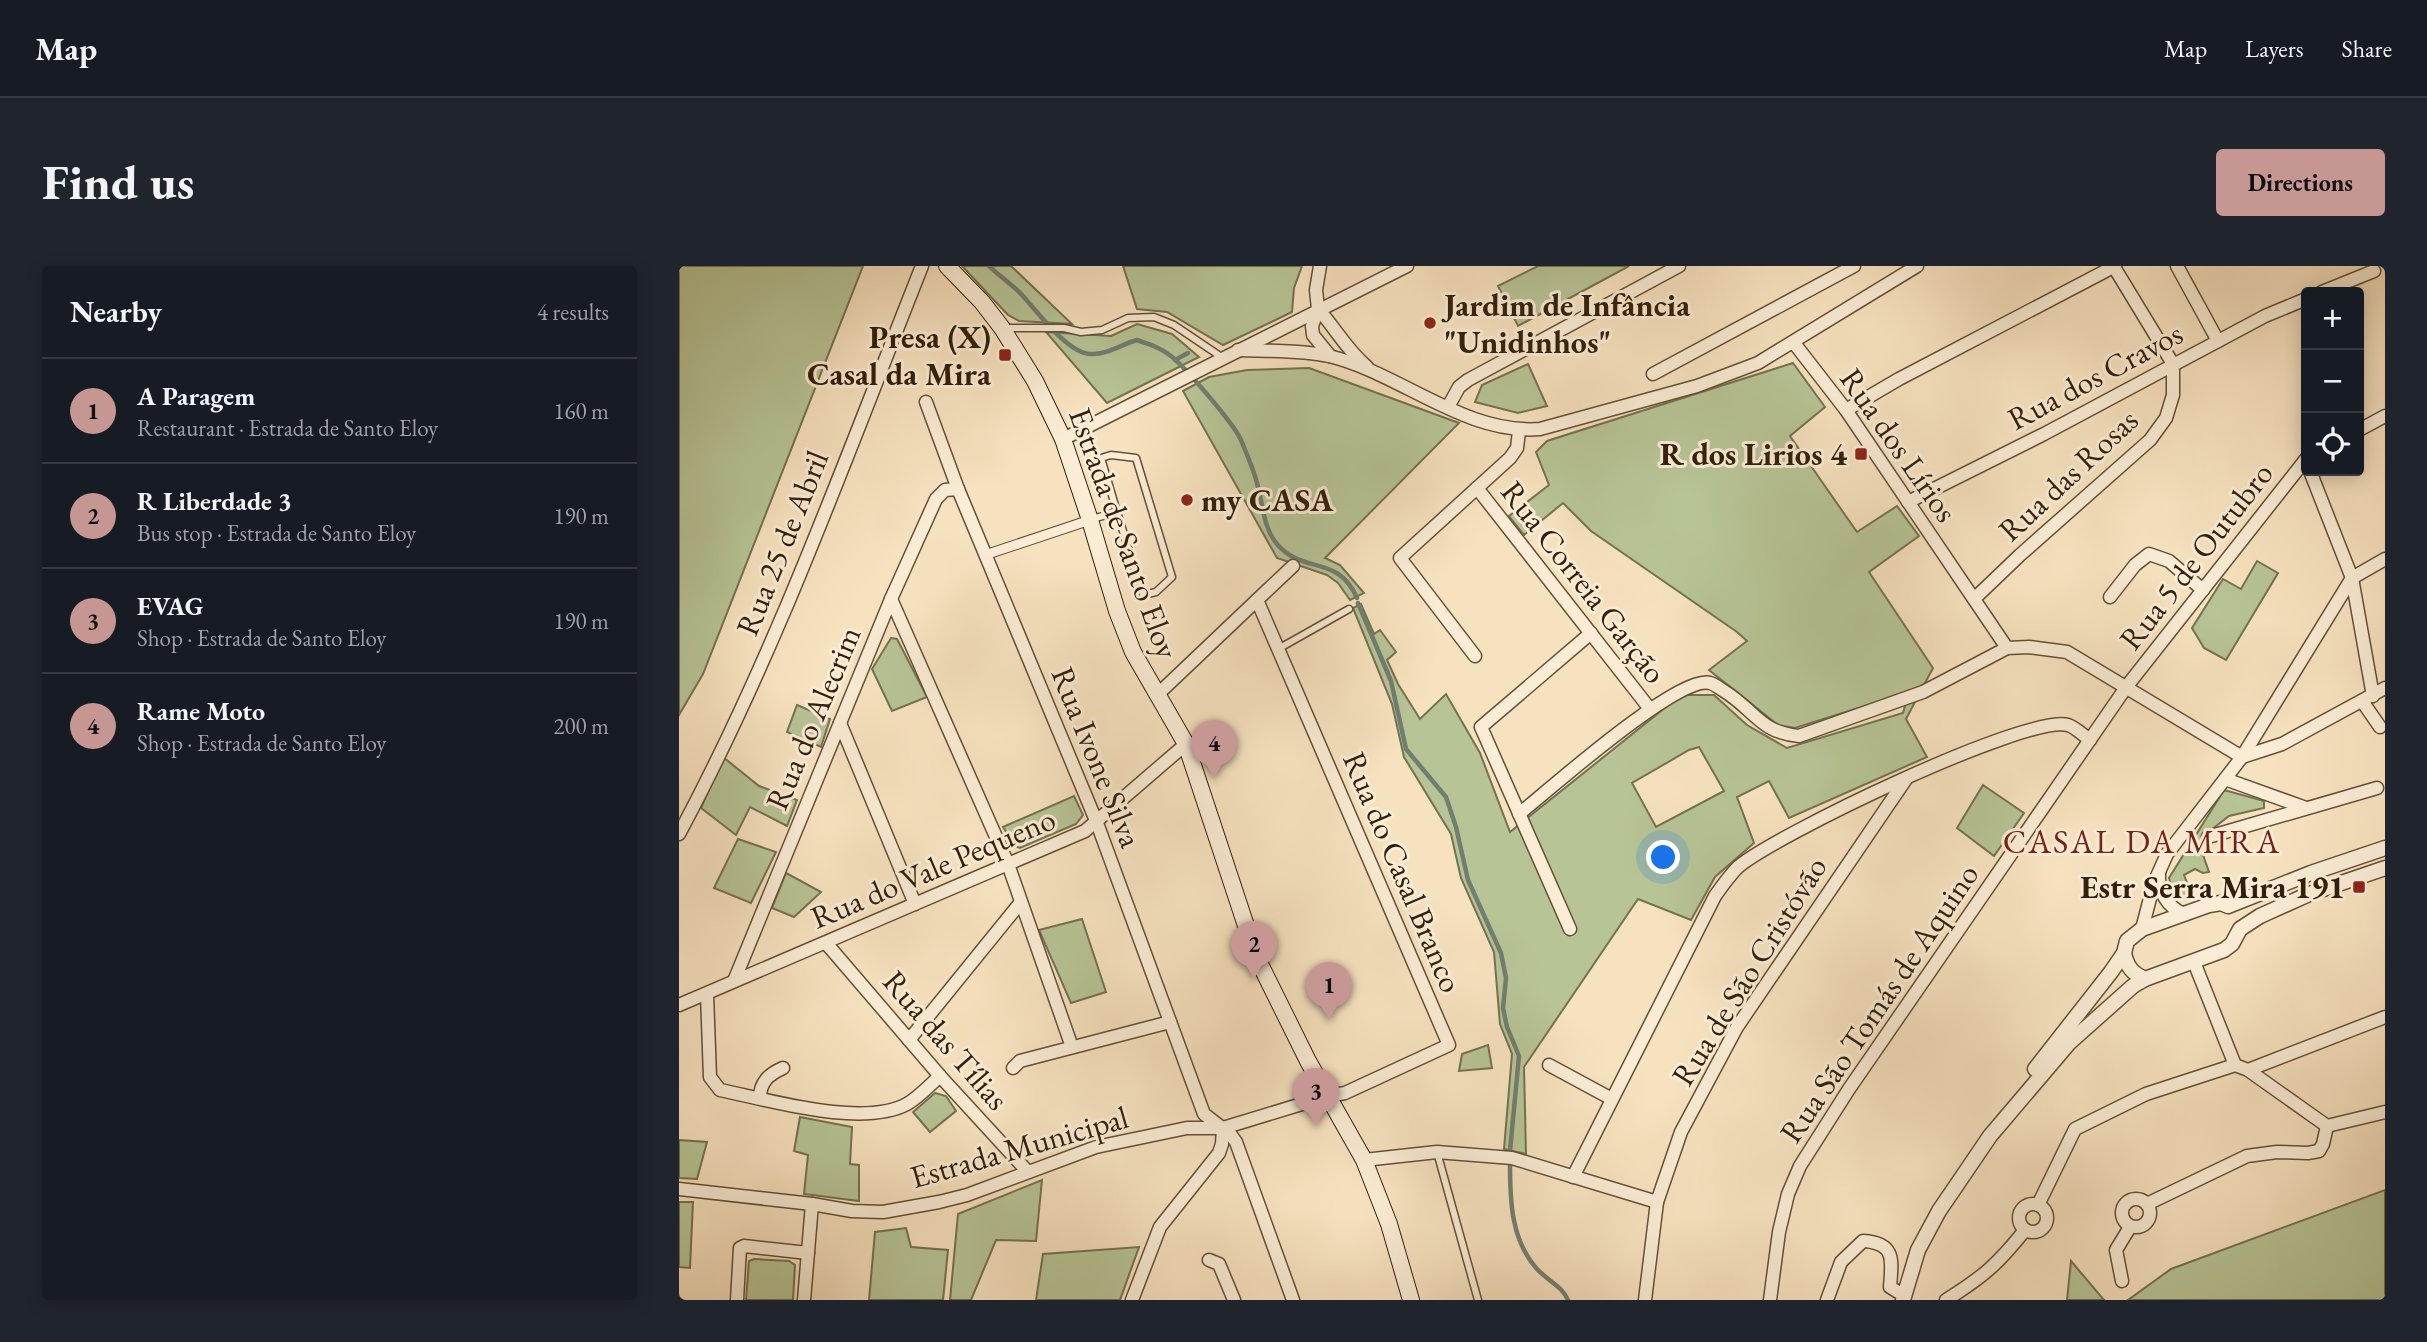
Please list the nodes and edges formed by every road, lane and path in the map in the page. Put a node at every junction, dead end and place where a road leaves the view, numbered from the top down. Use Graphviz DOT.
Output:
graph roads {
  1 [pos="922,266"];
  2 [pos="947,266"];
  3 [pos="1320,266"];
  4 [pos="1407,266"];
  5 [pos="1679,266"];
  6 [pos="1854,266"];
  7 [pos="1917,266"];
  8 [pos="2115,266"];
  9 [pos="2178,266"];
  10 [pos="2374,271"];
  11 [pos="2334,287"];
  12 [pos="2301,301"];
  13 [pos="1318,309"];
  14 [pos="1002,328"];
  15 [pos="2218,341"];
  16 [pos="1794,343"];
  17 [pos="1238,350"];
  18 [pos="1330,356"];
  19 [pos="1223,358"];
  20 [pos="2173,364"];
  21 [pos="1373,372"];
  22 [pos="1653,374"];
  23 [pos="926,402"];
  24 [pos="1448,407"];
  25 [pos="1846,410"];
  26 [pos="2385,416"];
  27 [pos="2364,427"];
  28 [pos="1519,431"];
  29 [pos="1063,439"];
  30 [pos="2301,466"];
  31 [pos="2312,476"];
  32 [pos="1477,488"];
  33 [pos="958,489"];
  34 [pos="1908,502"];
  35 [pos="1117,512"];
  36 [pos="1090,520"];
  37 [pos="985,555"];
  38 [pos="2385,559"];
  39 [pos="1293,566"];
  40 [pos="2352,578"];
  41 [pos="2203,590"];
  42 [pos="2110,597"];
  43 [pos="891,599"];
  44 [pos="1974,599"];
  45 [pos="1258,600"];
  46 [pos="1349,609"];
  47 [pos="1591,633"];
  48 [pos="2007,648"];
  49 [pos="1278,649"];
  50 [pos="1475,656"];
  51 [pos="2127,686"];
  52 [pos="2385,688"];
  53 [pos="1157,695"];
  54 [pos="2368,699"];
  55 [pos="1650,709"];
  56 [pos="840,723"];
  57 [pos="2380,727"];
  58 [pos="2090,740"];
  59 [pos="1186,744"];
  60 [pos="2242,757"];
  61 [pos="1906,778"];
  62 [pos="2225,779"];
  63 [pos="2381,785"];
  64 [pos="2306,808"];
  65 [pos="1519,814"];
  66 [pos="1097,822"];
  67 [pos="679,834"];
  68 [pos="2209,838"];
  69 [pos="2385,848"];
  70 [pos="1008,864"];
  71 [pos="2159,867"];
  72 [pos="2385,868"];
  73 [pos="1021,902"];
  74 [pos="915,904"];
  75 [pos="2228,905"];
  76 [pos="2184,914"];
  77 [pos="1570,929"];
  78 [pos="2141,929"];
  79 [pos="2240,929"];
  80 [pos="826,943"];
  81 [pos="2124,953"];
  82 [pos="2194,962"];
  83 [pos="2145,979"];
  84 [pos="734,981"];
  85 [pos="706,994"];
  86 [pos="679,1005"];
  87 [pos="2385,1017"];
  88 [pos="1170,1022"];
  89 [pos="909,1040"];
  90 [pos="1072,1047"];
  91 [pos="1549,1065"];
  92 [pos="2235,1065"];
  93 [pos="783,1068"];
  94 [pos="1013,1068"];
  95 [pos="2248,1070"];
  96 [pos="940,1076"];
  97 [pos="1328,1096"];
  98 [pos="760,1098"];
  99 [pos="1612,1099"];
  100 [pos="2385,1112"];
  101 [pos="2327,1126"];
  102 [pos="1223,1128"];
  103 [pos="1997,1128"];
  104 [pos="1437,1152"];
  105 [pos="1364,1160"];
  106 [pos="1028,1172"];
  107 [pos="1573,1177"];
  108 [pos="679,1189"];
  109 [pos="1657,1202"];
  110 [pos="811,1204"];
  111 [pos="2147,1204"];
  112 [pos="2038,1205"];
  113 [pos="2130,1227"];
  114 [pos="2025,1230"];
  115 [pos="808,1252"];
  116 [pos="1209,1259"];
  117 [pos="2122,1281"];
  118 [pos="1903,1298"];
  119 [pos="737,1300"];
  120 [pos="804,1300"];
  121 [pos="1132,1300"];
  122 [pos="1234,1300"];
  123 [pos="1293,1300"];
  124 [pos="1411,1300"];
  125 [pos="1478,1300"];
  126 [pos="1645,1300"];
  127 [pos="1770,1300"];
  128 [pos="1827,1300"];
  129 [pos="1946,1300"];
  1 -- 67 [label="street, Rua 25 de Abril"];
  2 -- 14 [label="main road, Estrada de Santo Eloy"];
  3 -- 13 [label="street"];
  4 -- 13 [label="street"];
  5 -- 24 [label="street"];
  6 -- 22 [label="street"];
  7 -- 16 [label="street"];
  8 -- 20 [label="street"];
  8 -- 25 [label="street"];
  9 -- 15 [label="street"];
  10 -- 11 [label="street"];
  12 -- 15 [label="street, Rua dos Cravos"];
  13 -- 17 [label="street"];
  13 -- 18 [label="street"];
  13 -- 21 [label="street"];
  14 -- 19 [label="lane"];
  14 -- 29 [label="main road, Estrada de Santo Eloy"];
  15 -- 20 [label="street, Rua dos Cravos"];
  16 -- 25 [label="street, Rua dos Lírios"];
  16 -- 28 [label="street"];
  17 -- 18 [label="street"];
  17 -- 19 [label="street"];
  18 -- 21 [label="street"];
  19 -- 29 [label="street"];
  20 -- 34 [label="street, Rua dos Cravos"];
  20 -- 44 [label="street, Rua das Rosas"];
  21 -- 24 [label="street"];
  23 -- 33 [label="street, Rua Ivone Silva"];
  24 -- 28 [label="street"];
  25 -- 34 [label="street, Rua dos Lírios"];
  26 -- 27 [label="street"];
  28 -- 32 [label="street"];
  29 -- 36 [label="main road, Estrada de Santo Eloy"];
  30 -- 41 [label="street, Rua 5 de Outubro"];
  31 -- 40 [label="street"];
  32 -- 47 [label="street, Rua Correia Garção"];
  32 -- 50 [label="street"];
  33 -- 37 [label="street, Rua Ivone Silva"];
  33 -- 43 [label="street, Rua do Alecrim"];
  34 -- 44 [label="street, Rua dos Lírios"];
  35 -- 35 [label="lane"];
  35 -- 36 [label="lane"];
  36 -- 37 [label="street"];
  36 -- 53 [label="main road, Estrada de Santo Eloy"];
  37 -- 66 [label="street, Rua Ivone Silva"];
  38 -- 40 [label="street"];
  39 -- 45 [label="street"];
  40 -- 54 [label="street"];
  40 -- 60 [label="street"];
  41 -- 42 [label="street"];
  41 -- 51 [label="street, Rua 5 de Outubro"];
  43 -- 56 [label="street, Rua do Alecrim"];
  43 -- 70 [label="street"];
  44 -- 48 [label="street, Rua dos Lírios"];
  45 -- 49 [label="street, Rua do Casal Branco"];
  45 -- 53 [label="street"];
  46 -- 49 [label="lane"];
  47 -- 55 [label="street, Rua Correia Garção"];
  47 -- 65 [label="street"];
  48 -- 51 [label="street"];
  48 -- 55 [label="street"];
  49 -- 97 [label="street, Rua do Casal Branco"];
  51 -- 58 [label="street, Rua São Tomás de Aquino"];
  51 -- 60 [label="street"];
  52 -- 54 [label="street"];
  53 -- 59 [label="main road, Estrada de Santo Eloy"];
  54 -- 57 [label="street"];
  54 -- 60 [label="street"];
  55 -- 65 [label="street"];
  56 -- 74 [label="street"];
  56 -- 84 [label="street, Rua do Alecrim"];
  58 -- 61 [label="street"];
  58 -- 127 [label="street, Rua São Tomás de Aquino"];
  59 -- 66 [label="street, Rua do Vale Pequeno"];
  59 -- 97 [label="main road, Estrada de Santo Eloy"];
  60 -- 62 [label="street"];
  61 -- 99 [label="street"];
  61 -- 109 [label="street, Rua de São Cristóvão"];
  62 -- 64 [label="street"];
  62 -- 71 [label="street"];
  63 -- 64 [label="street"];
  64 -- 68 [label="street"];
  65 -- 77 [label="street"];
  66 -- 70 [label="street, Rua do Vale Pequeno"];
  66 -- 88 [label="street, Rua Ivone Silva"];
  69 -- 75 [label="street"];
  70 -- 73 [label="street"];
  70 -- 74 [label="street, Rua do Vale Pequeno"];
  71 -- 76 [label="street"];
  71 -- 78 [label="street"];
  72 -- 79 [label="street"];
  73 -- 89 [label="street"];
  73 -- 90 [label="street"];
  74 -- 80 [label="street, Rua do Vale Pequeno"];
  75 -- 76 [label="street"];
  75 -- 79 [label="street"];
  76 -- 78 [label="street"];
  78 -- 81 [label="street"];
  79 -- 82 [label="street"];
  80 -- 84 [label="street, Rua do Vale Pequeno"];
  80 -- 89 [label="street, Rua das Tílias"];
  81 -- 83 [label="street"];
  81 -- 103 [label="street"];
  82 -- 83 [label="street"];
  82 -- 92 [label="street"];
  83 -- 103 [label="street"];
  84 -- 85 [label="street, Rua do Vale Pequeno"];
  85 -- 86 [label="street, Rua do Vale Pequeno"];
  85 -- 98 [label="street"];
  87 -- 95 [label="street"];
  88 -- 90 [label="street"];
  88 -- 102 [label="street, Rua Ivone Silva"];
  89 -- 96 [label="street, Rua das Tílias"];
  90 -- 94 [label="street"];
  91 -- 99 [label="street"];
  92 -- 95 [label="street"];
  92 -- 112 [label="street"];
  93 -- 98 [label="street"];
  95 -- 101 [label="street"];
  96 -- 98 [label="street"];
  96 -- 106 [label="street, Rua das Tílias"];
  97 -- 102 [label="street, Estrada Municipal"];
  97 -- 105 [label="main road, Estrada de Santo Eloy"];
  99 -- 107 [label="street"];
  100 -- 101 [label="street"];
  101 -- 111 [label="street"];
  102 -- 106 [label="street, Estrada Municipal"];
  102 -- 121 [label="street"];
  102 -- 123 [label="street, Rua Ivone Silva"];
  103 -- 118 [label="street"];
  104 -- 105 [label="street"];
  104 -- 107 [label="street"];
  104 -- 125 [label="lane"];
  105 -- 124 [label="main road, Estrada de Santo Eloy"];
  106 -- 110 [label="street, Estrada Municipal"];
  107 -- 109 [label="street"];
  108 -- 110 [label="street, Estrada Municipal"];
  109 -- 126 [label="street"];
  110 -- 115 [label="street"];
  111 -- 113 [label="street"];
  111 -- 113 [label="street"];
  112 -- 114 [label="street"];
  112 -- 114 [label="street"];
  113 -- 117 [label="street"];
  114 -- 129 [label="street"];
  115 -- 119 [label="street"];
  115 -- 120 [label="street"];
  116 -- 122 [label="street"];
  118 -- 128 [label="street"];
}
